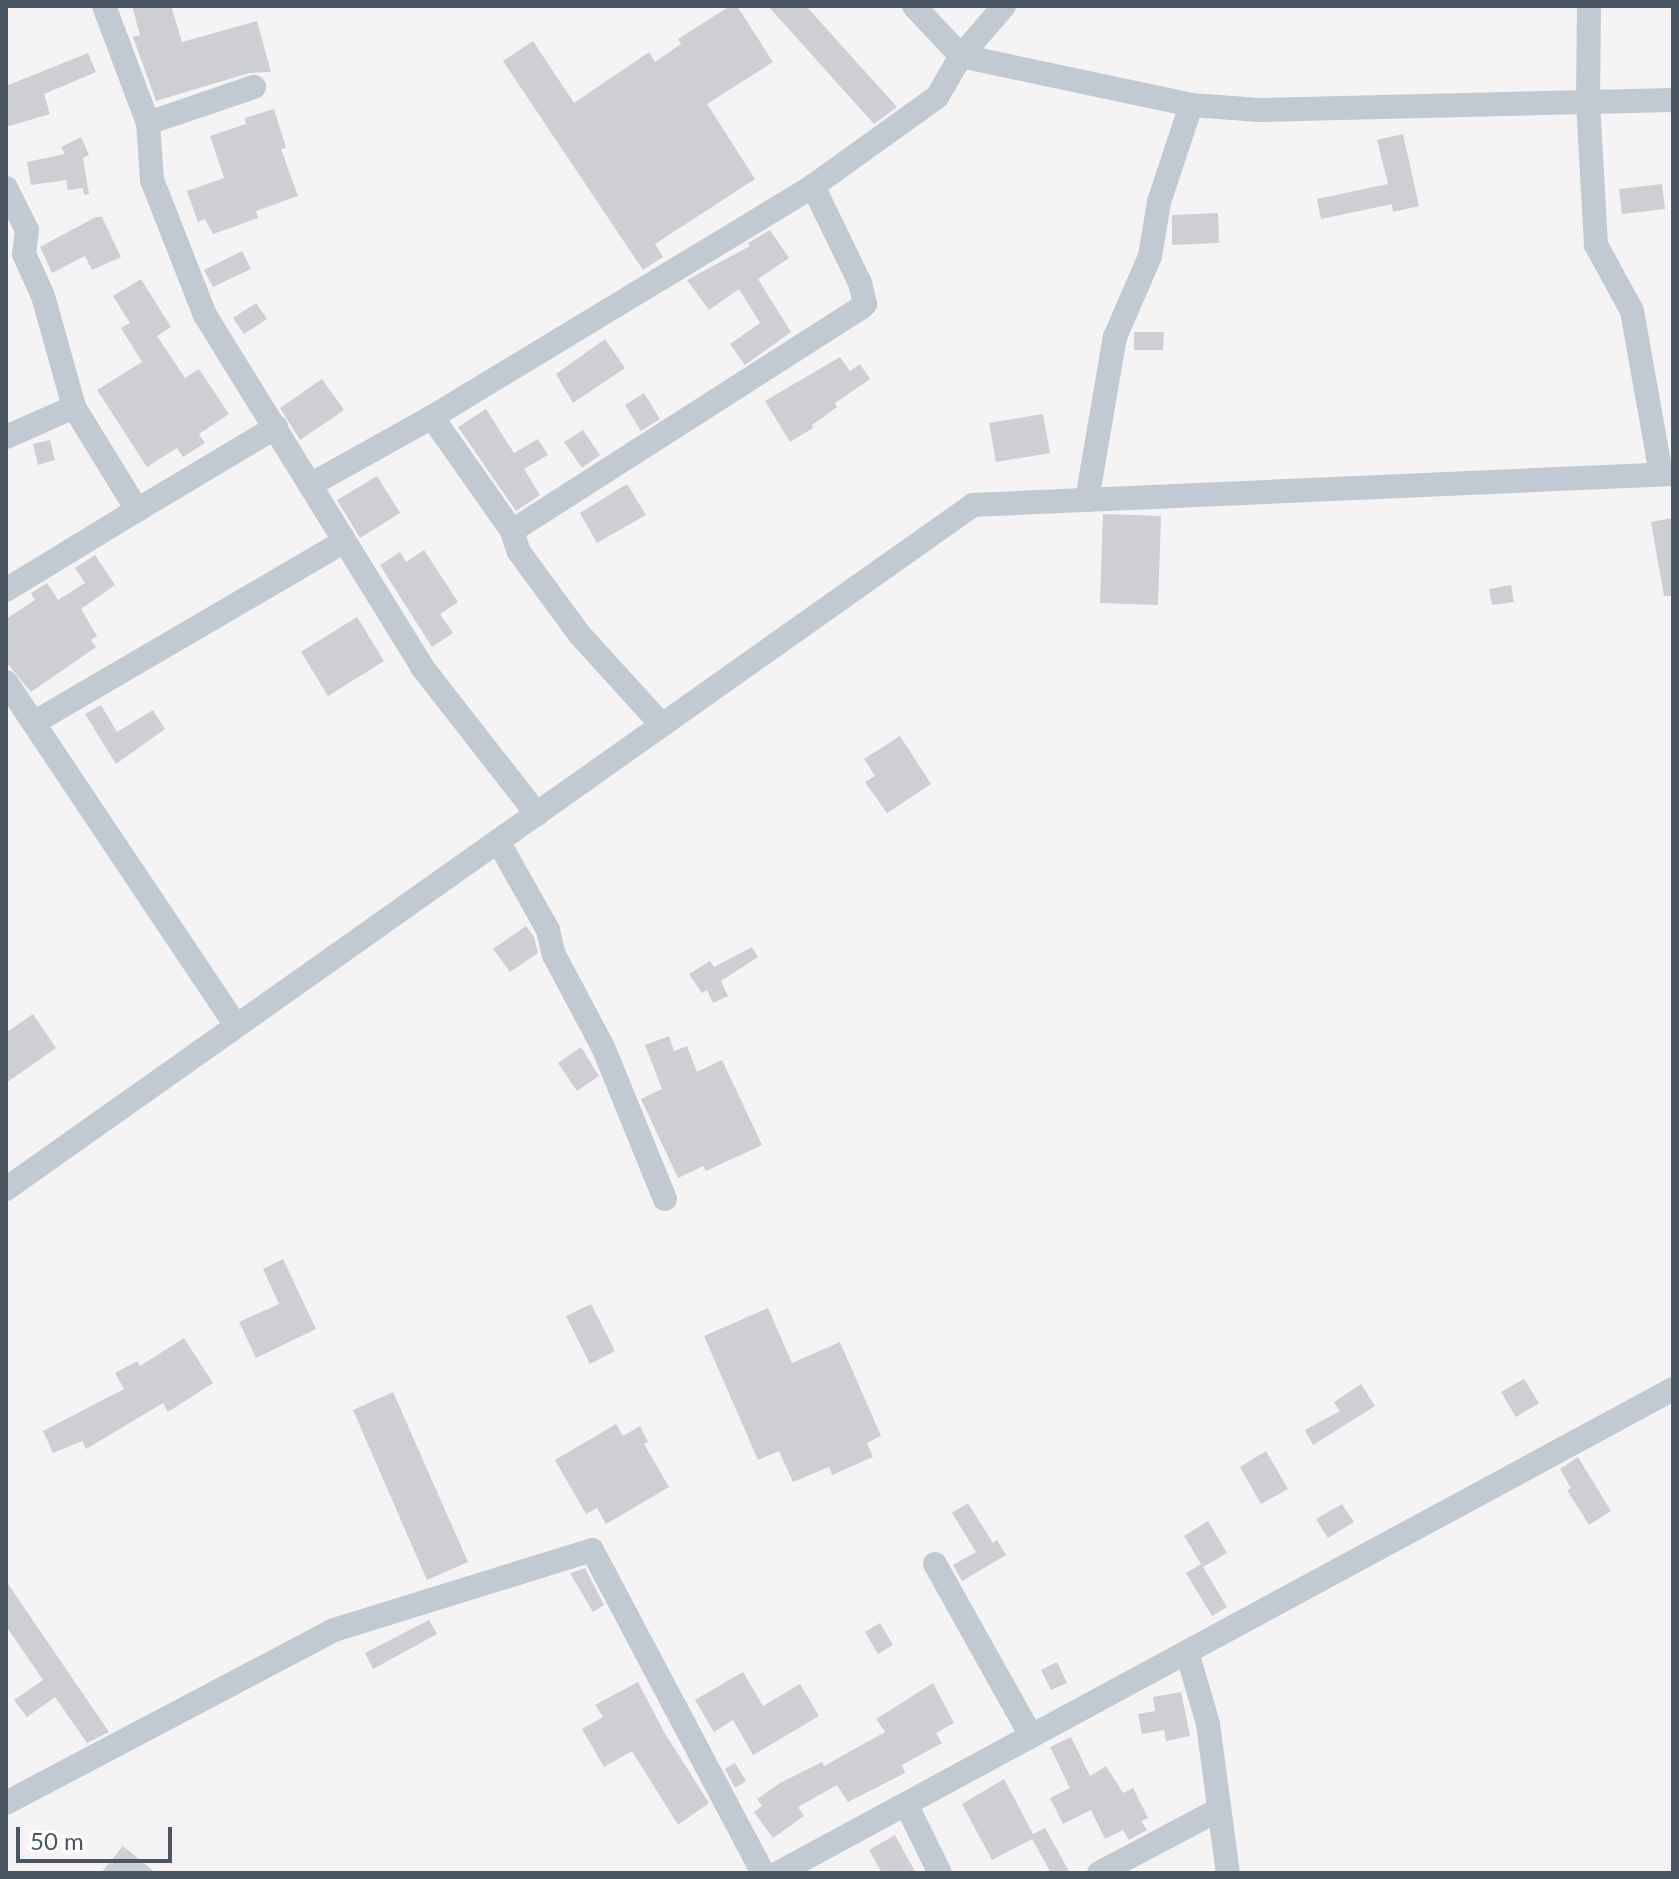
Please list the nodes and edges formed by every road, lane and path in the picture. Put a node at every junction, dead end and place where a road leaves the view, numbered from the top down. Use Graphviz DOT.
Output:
graph roads {
  1 [pos="104,6"];
  2 [pos="914,6"];
  3 [pos="1004,6"];
  4 [pos="1589,6"];
  5 [pos="961,56"];
  6 [pos="254,87"];
  7 [pos="1673,100"];
  8 [pos="1588,102"];
  9 [pos="1191,105"];
  10 [pos="148,123"];
  11 [pos="813,186"];
  12 [pos="6,188"];
  13 [pos="15,258"];
  14 [pos="74,407"];
  15 [pos="432,417"];
  16 [pos="276,427"];
  17 [pos="6,437"];
  18 [pos="1667,474"];
  19 [pos="312,484"];
  20 [pos="1087,500"];
  21 [pos="137,510"];
  22 [pos="512,531"];
  23 [pos="343,542"];
  24 [pos="6,590"];
  25 [pos="6,682"];
  26 [pos="35,722"];
  27 [pos="662,725"];
  28 [pos="537,814"];
  29 [pos="498,841"];
  30 [pos="236,1026"];
  31 [pos="6,1189"];
  32 [pos="665,1199"];
  33 [pos="1673,1389"];
  34 [pos="935,1564"];
  35 [pos="1187,1652"];
  36 [pos="1031,1736"];
  37 [pos="6,1803"];
  38 [pos="906,1804"];
  39 [pos="1218,1810"];
  40 [pos="763,1873"];
  41 [pos="778,1873"];
  42 [pos="940,1873"];
  43 [pos="1099,1873"];
  44 [pos="1228,1873"];
  1 -- 10 [label="street"];
  2 -- 5 [label="street"];
  3 -- 5 [label="street"];
  4 -- 8 [label="street"];
  5 -- 9 [label="street"];
  5 -- 11 [label="street"];
  6 -- 10 [label="street"];
  7 -- 8 [label="street"];
  8 -- 9 [label="street"];
  8 -- 18 [label="street"];
  9 -- 20 [label="street"];
  10 -- 16 [label="street"];
  11 -- 15 [label="street"];
  11 -- 22 [label="street"];
  12 -- 13 [label="street"];
  13 -- 14 [label="street"];
  14 -- 17 [label="street"];
  14 -- 21 [label="street"];
  15 -- 19 [label="street"];
  15 -- 22 [label="street"];
  16 -- 19 [label="street"];
  16 -- 21 [label="street"];
  18 -- 20 [label="street"];
  19 -- 23 [label="street"];
  20 -- 27 [label="street"];
  21 -- 24 [label="street"];
  22 -- 27 [label="street"];
  23 -- 26 [label="street"];
  23 -- 28 [label="street"];
  25 -- 26 [label="street"];
  26 -- 30 [label="street"];
  27 -- 28 [label="street"];
  28 -- 29 [label="street"];
  29 -- 30 [label="street"];
  29 -- 32 [label="street"];
  30 -- 31 [label="street"];
  33 -- 35 [label="street"];
  34 -- 36 [label="street"];
  35 -- 36 [label="street"];
  35 -- 39 [label="street"];
  36 -- 38 [label="street"];
  37 -- 40 [label="street"];
  38 -- 41 [label="street"];
  38 -- 42 [label="street"];
  39 -- 43 [label="street"];
  39 -- 44 [label="street"];
}
